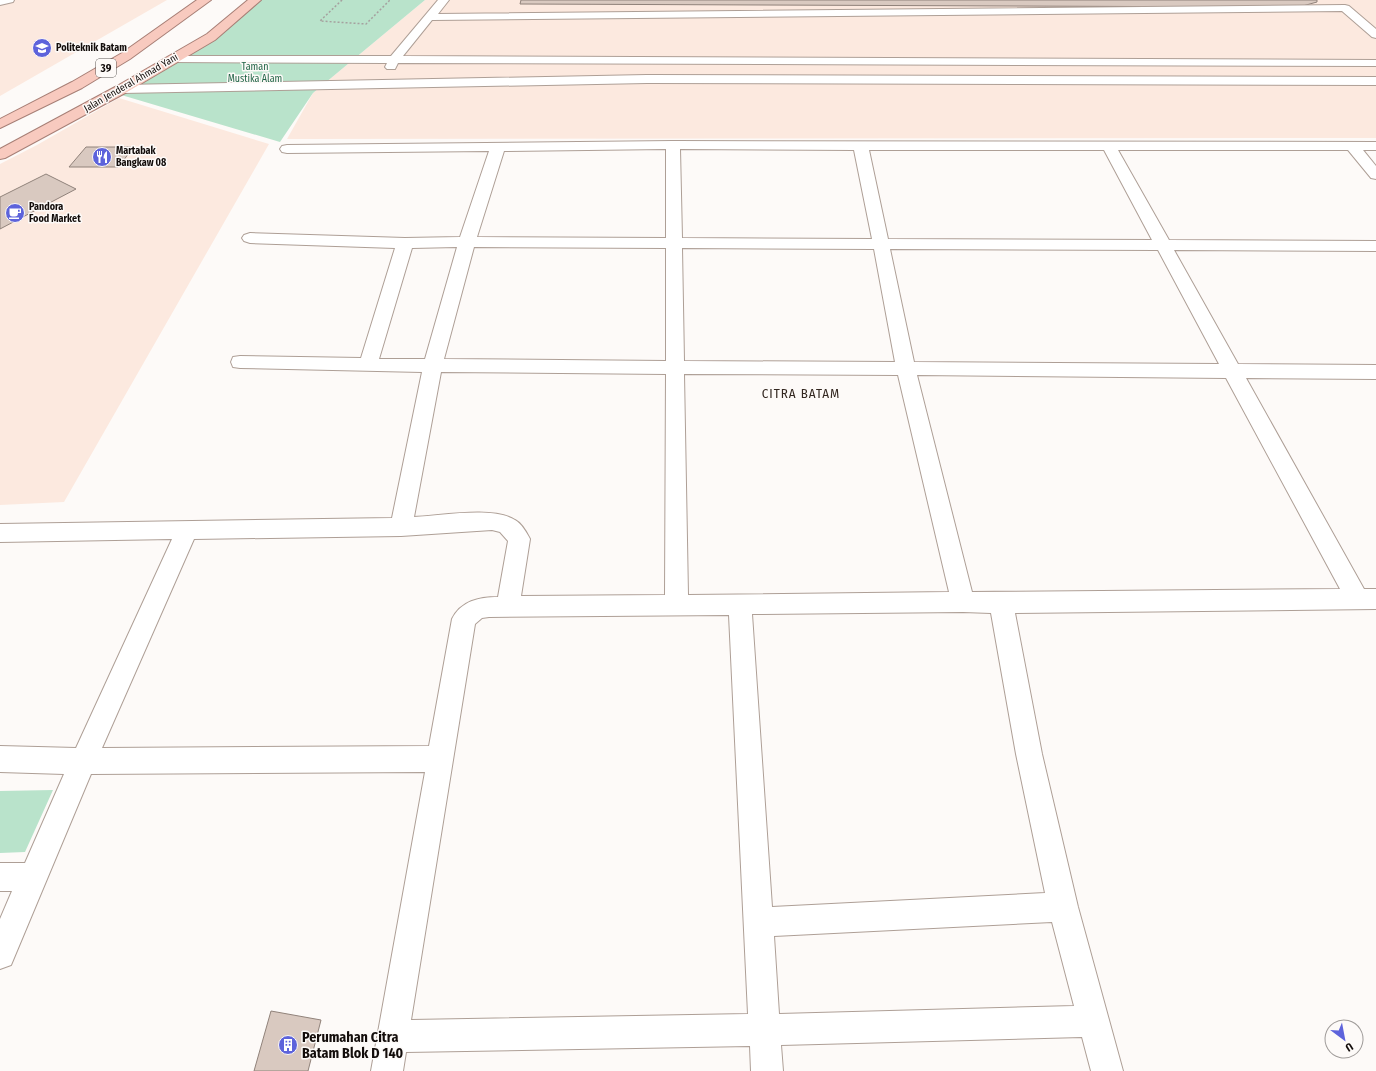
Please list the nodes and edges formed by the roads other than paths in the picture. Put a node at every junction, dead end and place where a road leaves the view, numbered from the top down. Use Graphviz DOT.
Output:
graph roads {
  1 [pos="9,0"];
  2 [pos="205,0"];
  3 [pos="255,0"];
  4 [pos="444,0"];
  5 [pos="0,2"];
  6 [pos="429,17"];
  7 [pos="1376,35"];
  8 [pos="174,59"];
  9 [pos="394,60"];
  10 [pos="651,61"];
  11 [pos="956,62"];
  12 [pos="1157,63"];
  13 [pos="1376,63"];
  14 [pos="647,79"];
  15 [pos="962,80"];
  16 [pos="1165,81"];
  17 [pos="1376,81"];
  18 [pos="384,82"];
  19 [pos="122,90"];
  20 [pos="46,101"];
  21 [pos="80,113"];
  22 [pos="0,124"];
  23 [pos="673,145"];
  24 [pos="861,146"];
  25 [pos="1109,146"];
  26 [pos="1352,146"];
  27 [pos="1376,146"];
  28 [pos="498,147"];
  29 [pos="287,149"];
  30 [pos="0,155"];
  31 [pos="1376,175"];
  32 [pos="250,238"];
  33 [pos="467,242"];
  34 [pos="405,243"];
  35 [pos="674,243"];
  36 [pos="881,244"];
  37 [pos="1163,244"];
  38 [pos="1376,246"];
  39 [pos="240,362"];
  40 [pos="368,365"];
  41 [pos="433,365"];
  42 [pos="675,367"];
  43 [pos="906,368"];
  44 [pos="1232,371"];
  45 [pos="1376,372"];
  46 [pos="401,527"];
  47 [pos="187,530"];
  48 [pos="0,533"];
  49 [pos="1366,599"];
  50 [pos="963,602"];
  51 [pos="1001,603"];
  52 [pos="677,604"];
  53 [pos="740,604"];
  54 [pos="508,606"];
  55 [pos="0,759"];
  56 [pos="440,759"];
  57 [pos="83,761"];
  58 [pos="0,877"];
  59 [pos="33,877"];
  60 [pos="1063,907"];
  61 [pos="758,922"];
  62 [pos="0,954"];
  63 [pos="1093,1021"];
  64 [pos="764,1030"];
  65 [pos="393,1036"];
  66 [pos="387,1071"];
  67 [pos="766,1071"];
  68 [pos="1107,1071"];
  1 -- 5 [label="lane"];
  2 -- 20 [label="highway, 39"];
  3 -- 8 [label="highway, Jalan Jenderal Ahmad Yani / 39"];
  4 -- 6 [label="lane"];
  6 -- 7 [label="lane"];
  6 -- 9 [label="lane"];
  8 -- 9 [label="lane"];
  8 -- 19 [label="highway, Jalan Jenderal Ahmad Yani / 39"];
  9 -- 10 [label="lane"];
  9 -- 18 [label="lane"];
  10 -- 11 [label="lane"];
  10 -- 14 [label="lane"];
  11 -- 12 [label="lane"];
  11 -- 15 [label="lane"];
  12 -- 13 [label="lane"];
  12 -- 16 [label="lane"];
  14 -- 15 [label="lane"];
  14 -- 18 [label="lane"];
  15 -- 16 [label="lane"];
  16 -- 17 [label="lane"];
  18 -- 19 [label="lane"];
  19 -- 21 [label="highway, Jalan Jenderal Ahmad Yani / 39"];
  20 -- 21 [label="highway"];
  20 -- 22 [label="highway, 39"];
  21 -- 30 [label="highway, Jalan Jenderal Ahmad Yani / 39"];
  23 -- 24 [label="street"];
  23 -- 28 [label="street"];
  23 -- 35 [label="street"];
  24 -- 25 [label="street"];
  24 -- 36 [label="street"];
  25 -- 26 [label="street"];
  25 -- 37 [label="street"];
  26 -- 27 [label="street"];
  26 -- 31 [label="street"];
  28 -- 29 [label="street"];
  28 -- 33 [label="street"];
  32 -- 34 [label="street"];
  33 -- 34 [label="street"];
  33 -- 35 [label="street"];
  33 -- 41 [label="street"];
  34 -- 40 [label="street"];
  35 -- 36 [label="street"];
  35 -- 42 [label="street"];
  36 -- 37 [label="street"];
  36 -- 43 [label="street"];
  37 -- 38 [label="street"];
  37 -- 44 [label="street"];
  39 -- 40 [label="street"];
  40 -- 41 [label="street"];
  41 -- 42 [label="street"];
  41 -- 46 [label="street"];
  42 -- 43 [label="street"];
  42 -- 52 [label="street"];
  43 -- 44 [label="street"];
  43 -- 50 [label="street"];
  44 -- 45 [label="street"];
  44 -- 49 [label="street"];
  46 -- 47 [label="street"];
  46 -- 54 [label="street"];
  47 -- 48 [label="street"];
  47 -- 57 [label="street"];
  49 -- 51 [label="street"];
  50 -- 51 [label="street"];
  50 -- 53 [label="street"];
  51 -- 60 [label="street"];
  52 -- 53 [label="street"];
  52 -- 54 [label="street"];
  53 -- 61 [label="street"];
  54 -- 56 [label="street"];
  55 -- 57 [label="street"];
  56 -- 57 [label="street"];
  56 -- 65 [label="street"];
  57 -- 59 [label="street"];
  58 -- 59 [label="street"];
  59 -- 62 [label="street"];
  60 -- 61 [label="street"];
  60 -- 63 [label="street"];
  61 -- 64 [label="street"];
  63 -- 64 [label="street"];
  63 -- 68 [label="street"];
  64 -- 65 [label="street"];
  64 -- 67 [label="street"];
  65 -- 66 [label="street"];
}
